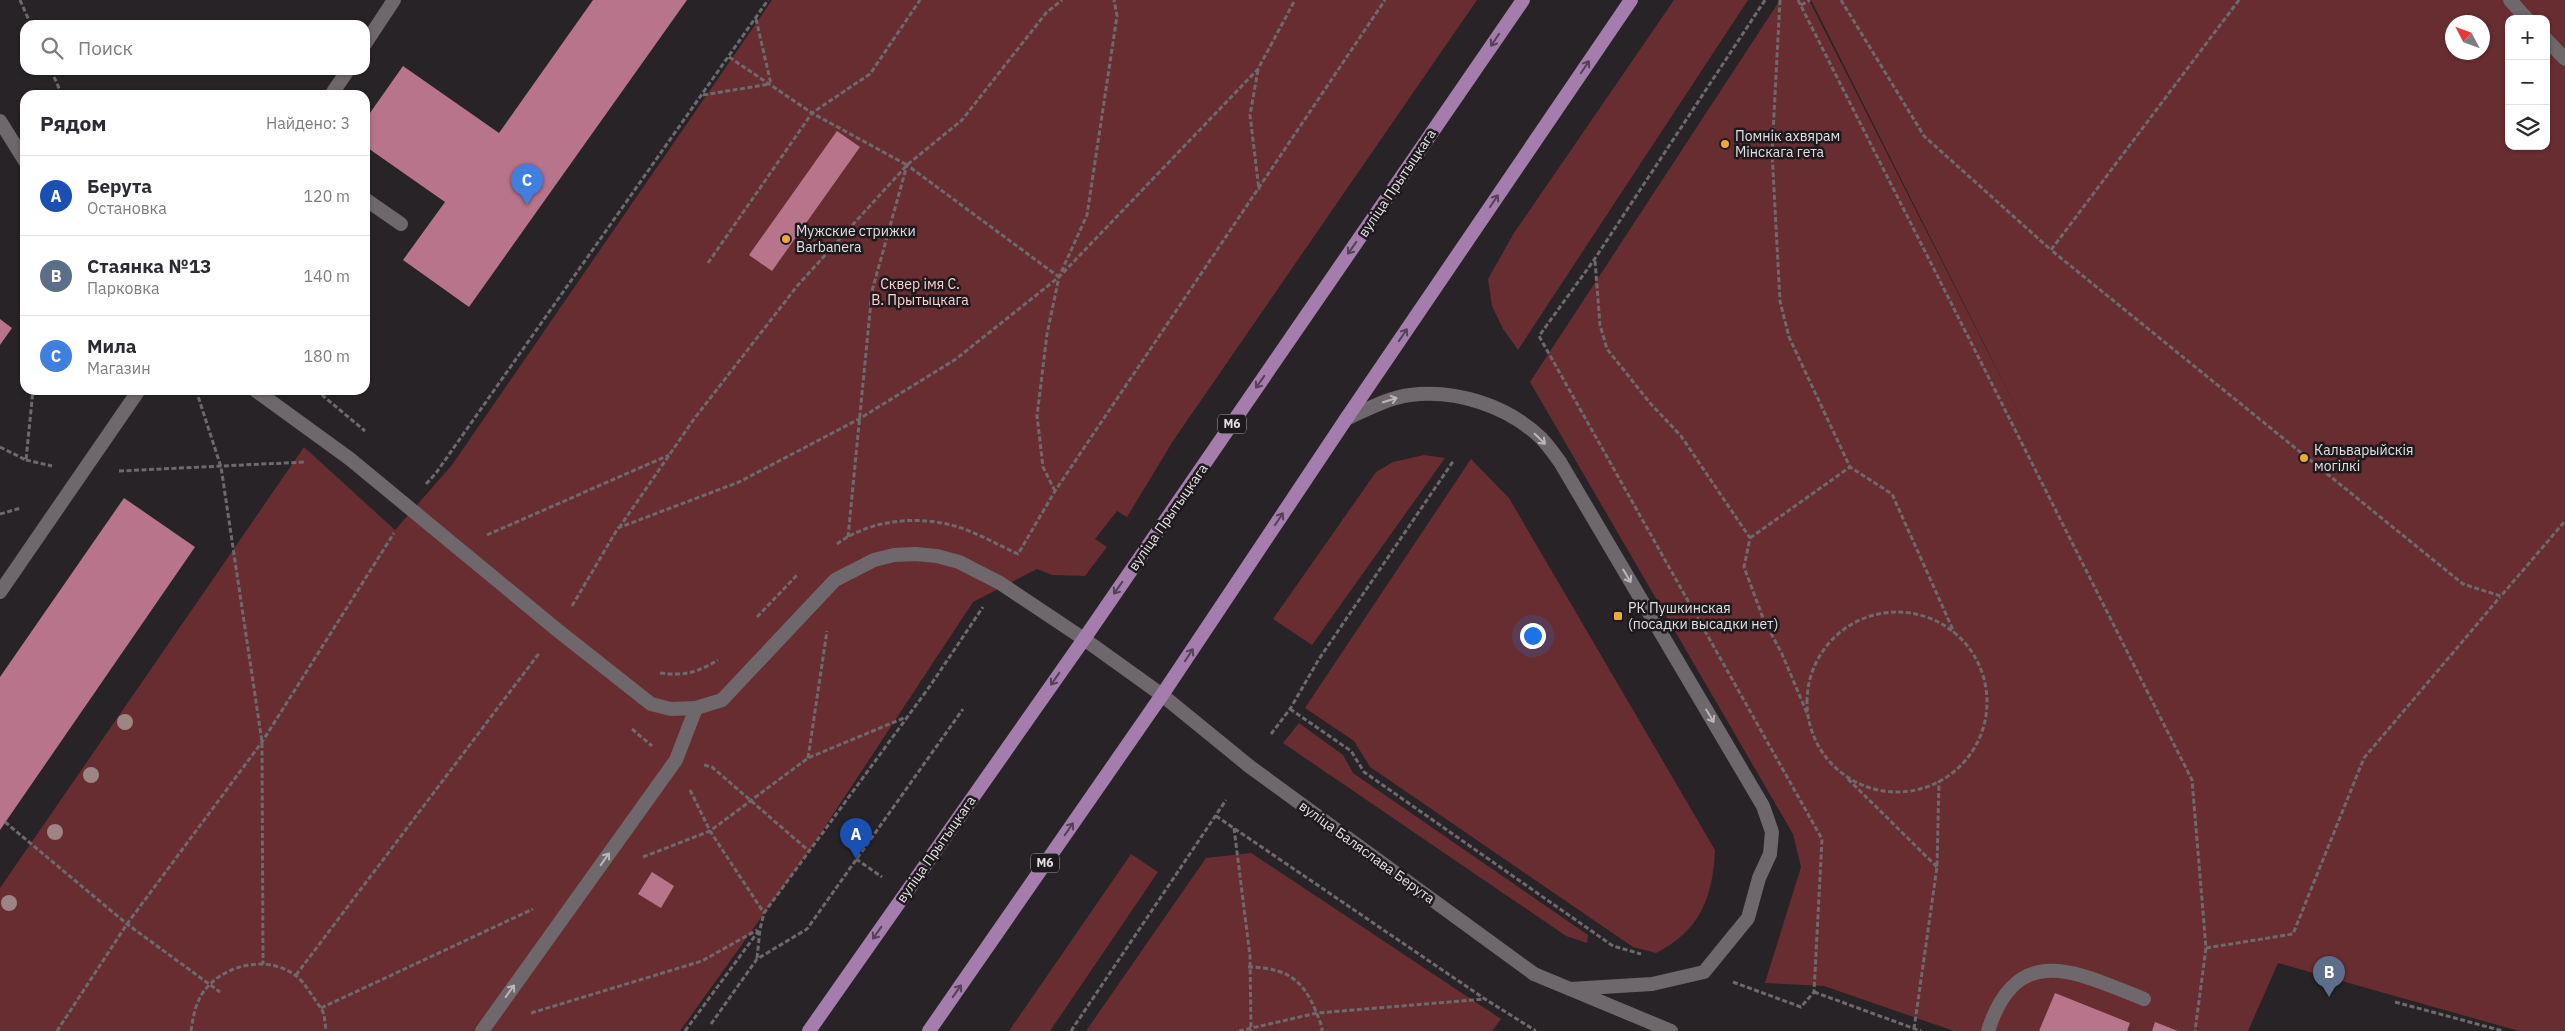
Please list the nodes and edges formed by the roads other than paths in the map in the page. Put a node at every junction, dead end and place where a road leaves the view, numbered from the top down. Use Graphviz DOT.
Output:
graph roads {
  1 [pos="394,0"];
  2 [pos="1523,0"];
  3 [pos="1631,0"];
  4 [pos="2510,0"];
  5 [pos="2523,15"];
  6 [pos="370,36"];
  7 [pos="2550,43"];
  8 [pos="2565,59"];
  9 [pos="345,75"];
  10 [pos="334,90"];
  11 [pos="0,121"];
  12 [pos="20,153"];
  13 [pos="370,202"];
  14 [pos="401,224"];
  15 [pos="136,395"];
  16 [pos="263,395"];
  17 [pos="1346,419"];
  18 [pos="0,592"];
  19 [pos="1084,639"];
  20 [pos="1162,696"];
  21 [pos="696,708"];
  22 [pos="1570,989"];
  23 [pos="2144,999"];
  24 [pos="482,1031"];
  25 [pos="810,1031"];
  26 [pos="929,1031"];
  27 [pos="1671,1031"];
  28 [pos="1988,1031"];
  1 -- 6 [label="street"];
  2 -- 19 [label="main road, вуліца Прытыцкага / М6, one-way"];
  17 -- 3 [label="main road, М6, one-way"];
  4 -- 5 [label="street"];
  7 -- 8 [label="street"];
  9 -- 10 [label="street"];
  11 -- 12 [label="street"];
  13 -- 14 [label="street"];
  15 -- 18 [label="street"];
  16 -- 21 [label="street, вуліца Баляслава Берута"];
  20 -- 17 [label="main road, М6, one-way"];
  17 -- 22 [label="street, one-way"];
  19 -- 20 [label="street, вуліца Баляслава Берута"];
  19 -- 21 [label="street, вуліца Баляслава Берута"];
  19 -- 25 [label="main road, вуліца Прытыцкага / М6, one-way"];
  20 -- 22 [label="street, вуліца Баляслава Берута"];
  26 -- 20 [label="main road, М6, one-way"];
  24 -- 21 [label="street, one-way"];
  22 -- 27 [label="street, вуліца Баляслава Берута"];
  23 -- 28 [label="street"];
}
